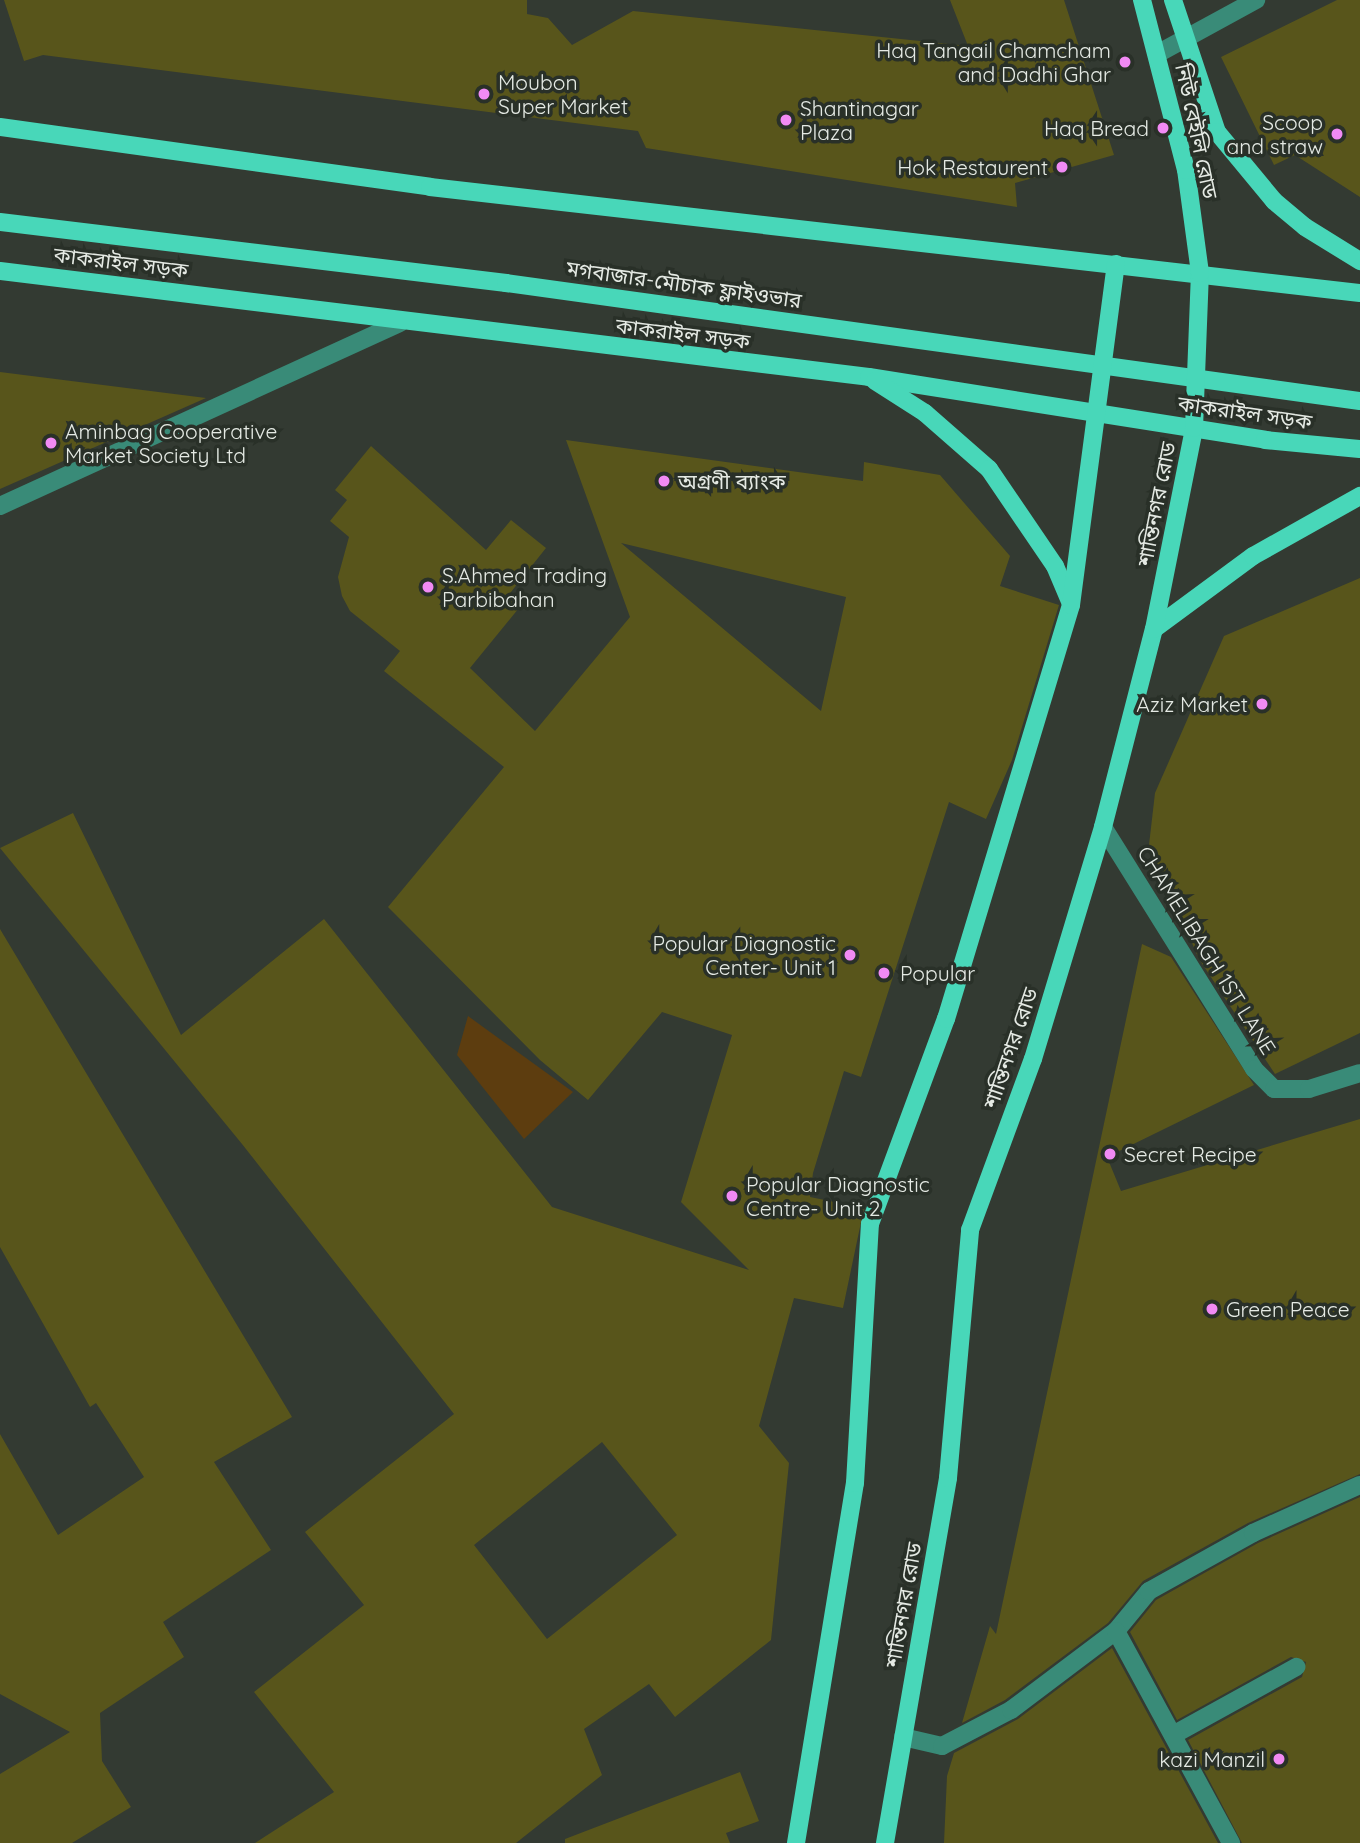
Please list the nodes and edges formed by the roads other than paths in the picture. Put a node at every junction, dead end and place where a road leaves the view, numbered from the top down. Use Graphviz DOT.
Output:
graph roads {
  1 [pos="1142,0"];
  2 [pos="1173,0"];
  3 [pos="1256,0"];
  4 [pos="1186,39"];
  5 [pos="1157,54"];
  6 [pos="0,127"];
  7 [pos="0,222"];
  8 [pos="1360,261"];
  9 [pos="1116,264"];
  10 [pos="0,271"];
  11 [pos="1200,273"];
  12 [pos="1360,293"];
  13 [pos="399,323"];
  14 [pos="869,377"];
  15 [pos="1360,401"];
  16 [pos="1097,410"];
  17 [pos="1194,428"];
  18 [pos="1360,449"];
  19 [pos="1360,496"];
  20 [pos="0,506"];
  21 [pos="1071,605"];
  22 [pos="1154,629"];
  23 [pos="1103,828"];
  24 [pos="1360,1073"];
  25 [pos="1360,1485"];
  26 [pos="1116,1631"];
  27 [pos="1296,1667"];
  28 [pos="1173,1735"];
  29 [pos="903,1737"];
  30 [pos="796,1843"];
  31 [pos="885,1843"];
  32 [pos="1231,1843"];
  1 -- 5 [label="main road, নিউ বেইলি রোড"];
  2 -- 4 [label="main road"];
  3 -- 4 [label="street"];
  4 -- 5 [label="street"];
  4 -- 8 [label="main road"];
  5 -- 11 [label="main road, নিউ বেইলি রোড"];
  6 -- 9 [label="main road"];
  7 -- 15 [label="main road, মগবাজার-মৌচাক ফ্লাইওভার"];
  9 -- 11 [label="main road"];
  9 -- 16 [label="main road"];
  10 -- 13 [label="main road, কাকরাইল সড়ক"];
  11 -- 12 [label="main road"];
  11 -- 17 [label="main road, শান্তিনগর রোড"];
  13 -- 14 [label="main road, কাকরাইল সড়ক"];
  13 -- 20 [label="street"];
  14 -- 16 [label="main road, কাকরাইল সড়ক"];
  14 -- 21 [label="main road"];
  16 -- 17 [label="main road, কাকরাইল সড়ক"];
  16 -- 21 [label="main road"];
  17 -- 18 [label="main road, কাকরাইল সড়ক"];
  17 -- 22 [label="main road, শান্তিনগর রোড"];
  19 -- 22 [label="main road"];
  21 -- 30 [label="main road"];
  22 -- 23 [label="main road, শান্তিনগর রোড"];
  23 -- 24 [label="street, CHAMELIBAGH 1ST LANE"];
  23 -- 29 [label="main road, শান্তিনগর রোড"];
  25 -- 26 [label="street"];
  26 -- 28 [label="street"];
  26 -- 29 [label="street"];
  27 -- 28 [label="street"];
  28 -- 32 [label="street"];
  29 -- 31 [label="main road, শান্তিনগর রোড"];
}
